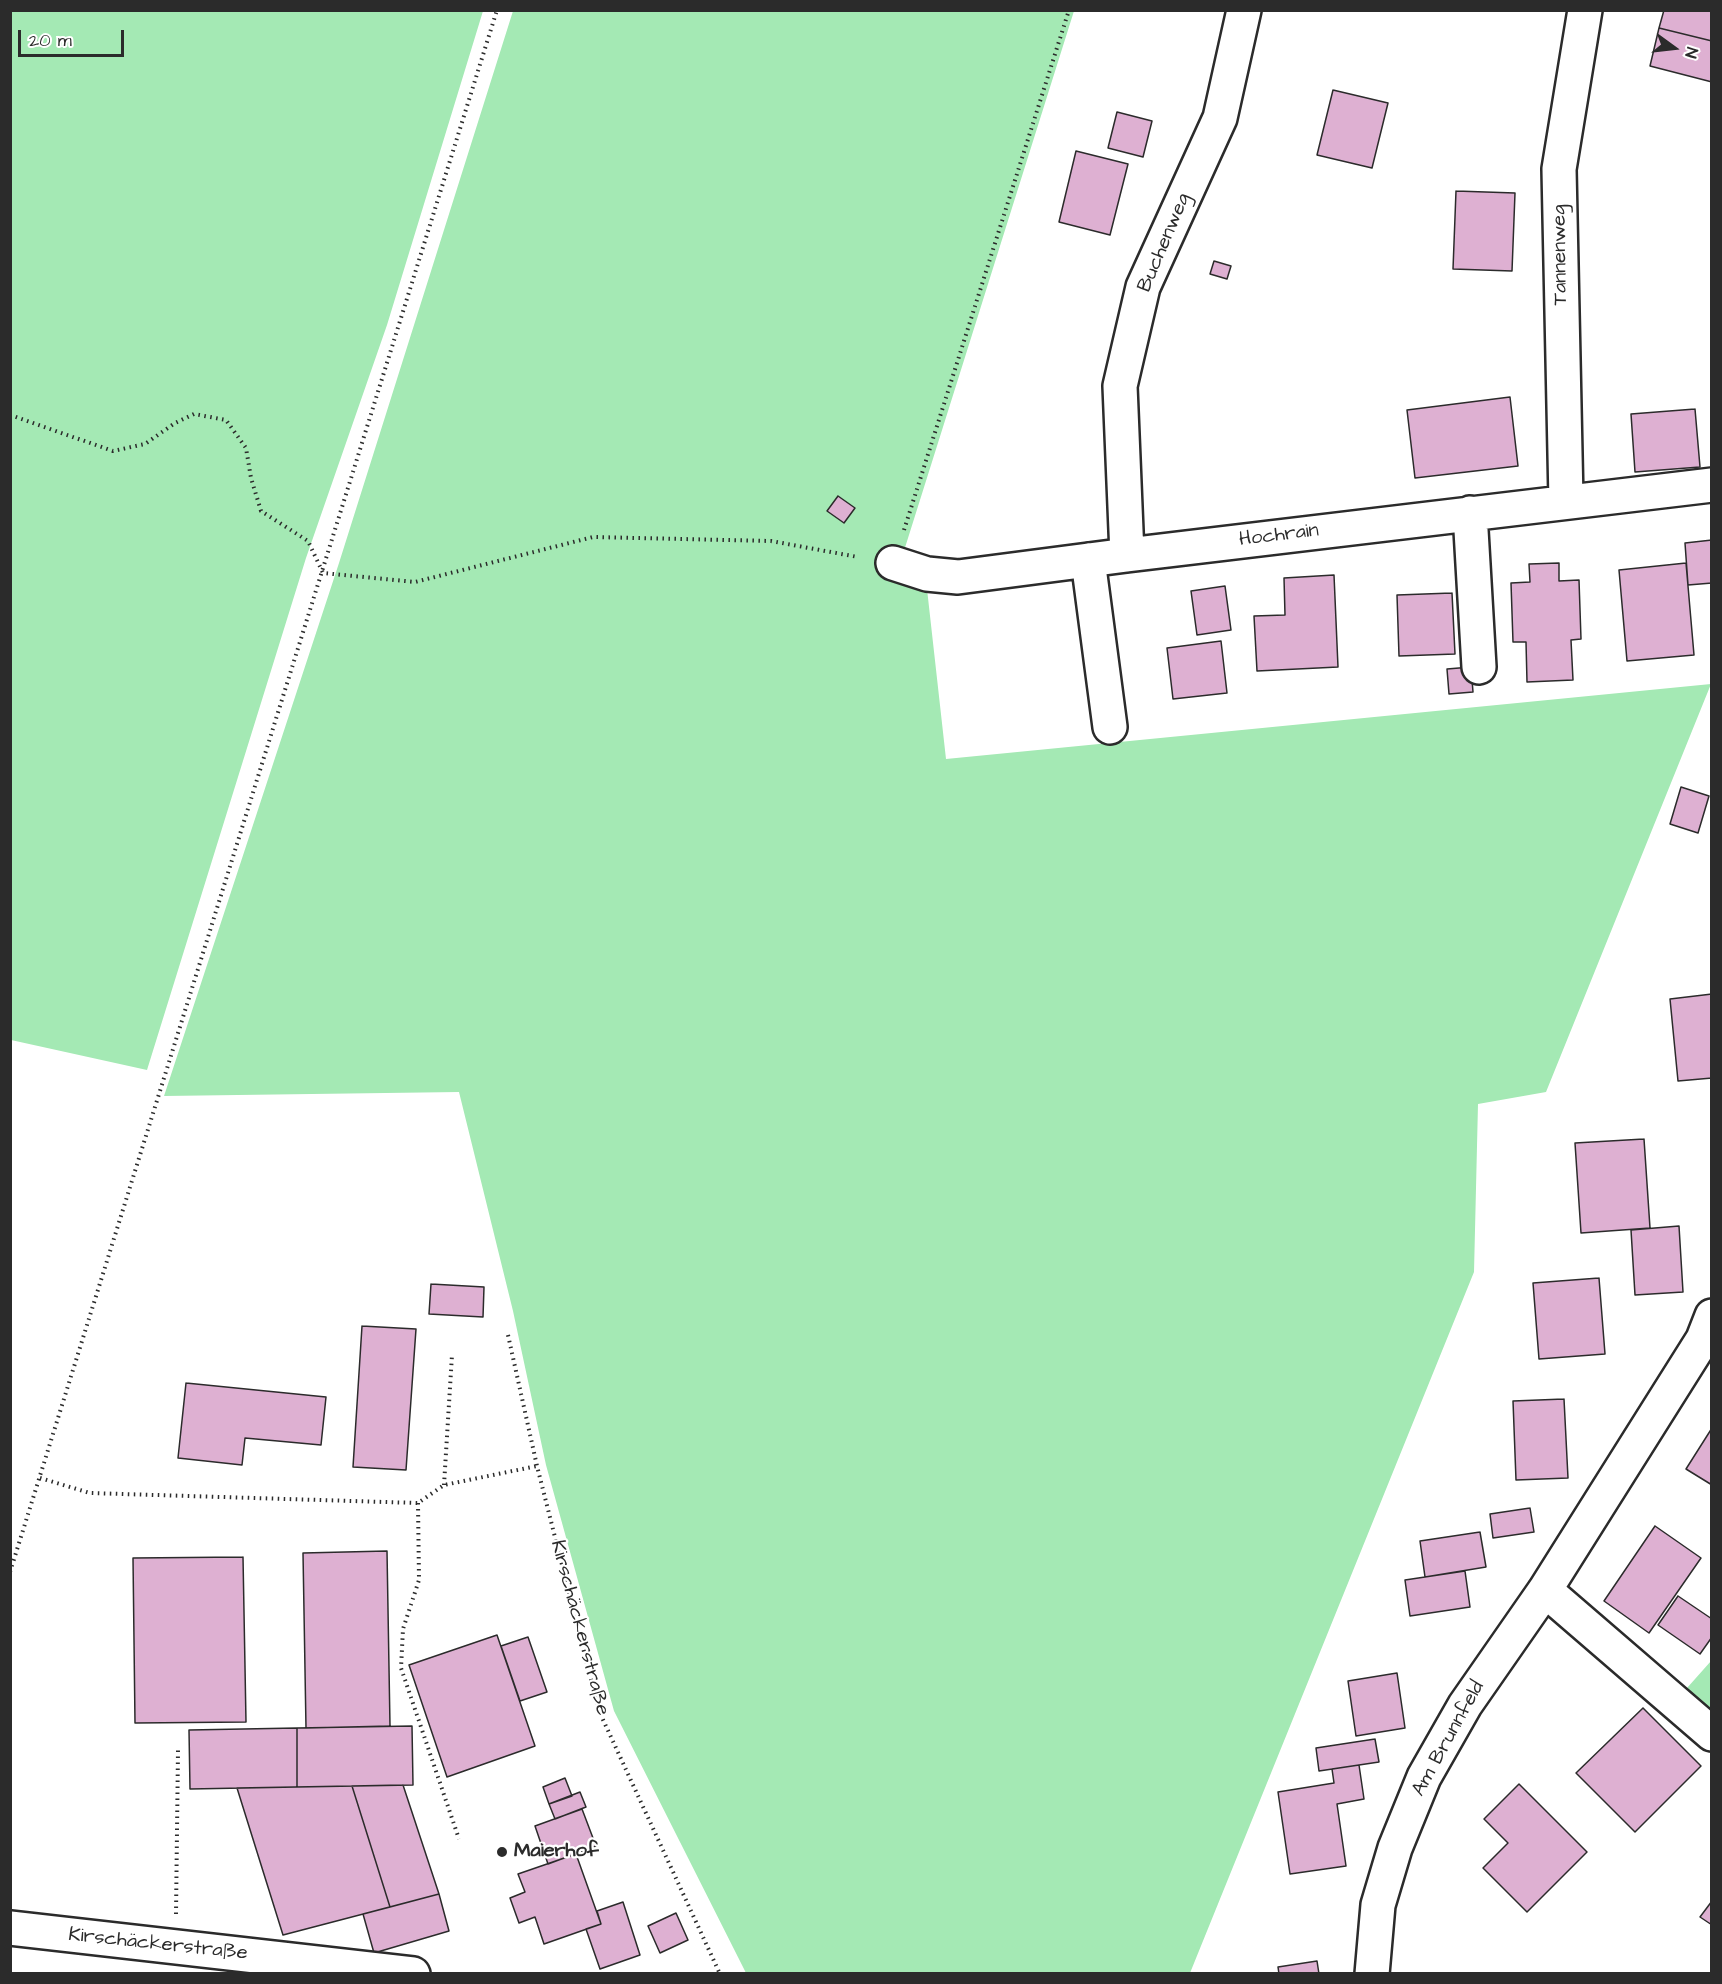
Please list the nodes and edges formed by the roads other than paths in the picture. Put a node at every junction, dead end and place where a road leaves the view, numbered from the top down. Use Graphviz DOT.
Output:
graph roads {
  1 [pos="1244,10"];
  2 [pos="1585,10"];
  3 [pos="1712,485"];
  4 [pos="1566,501"];
  5 [pos="1470,513"];
  6 [pos="1127,555"];
  7 [pos="1088,560"];
  8 [pos="893,563"];
  9 [pos="1479,667"];
  10 [pos="1110,727"];
  11 [pos="1712,1316"];
  12 [pos="1545,1590"];
  13 [pos="1712,1734"];
  14 [pos="10,1928"];
  15 [pos="406,1973"];
  16 [pos="1372,1974"];
  1 -- 6 [label="street, Buchenweg"];
  2 -- 4 [label="street, Tannenweg"];
  3 -- 4 [label="street, Hochrain"];
  4 -- 5 [label="street, Hochrain"];
  5 -- 6 [label="street, Hochrain"];
  5 -- 9 [label="street"];
  6 -- 7 [label="street, Hochrain"];
  7 -- 8 [label="street, Hochrain"];
  7 -- 10 [label="street"];
  11 -- 12 [label="street, Am Brunnfeld"];
  12 -- 13 [label="street"];
  12 -- 16 [label="street, Am Brunnfeld"];
  14 -- 15 [label="street, Kirschäckerstraße"];
}
